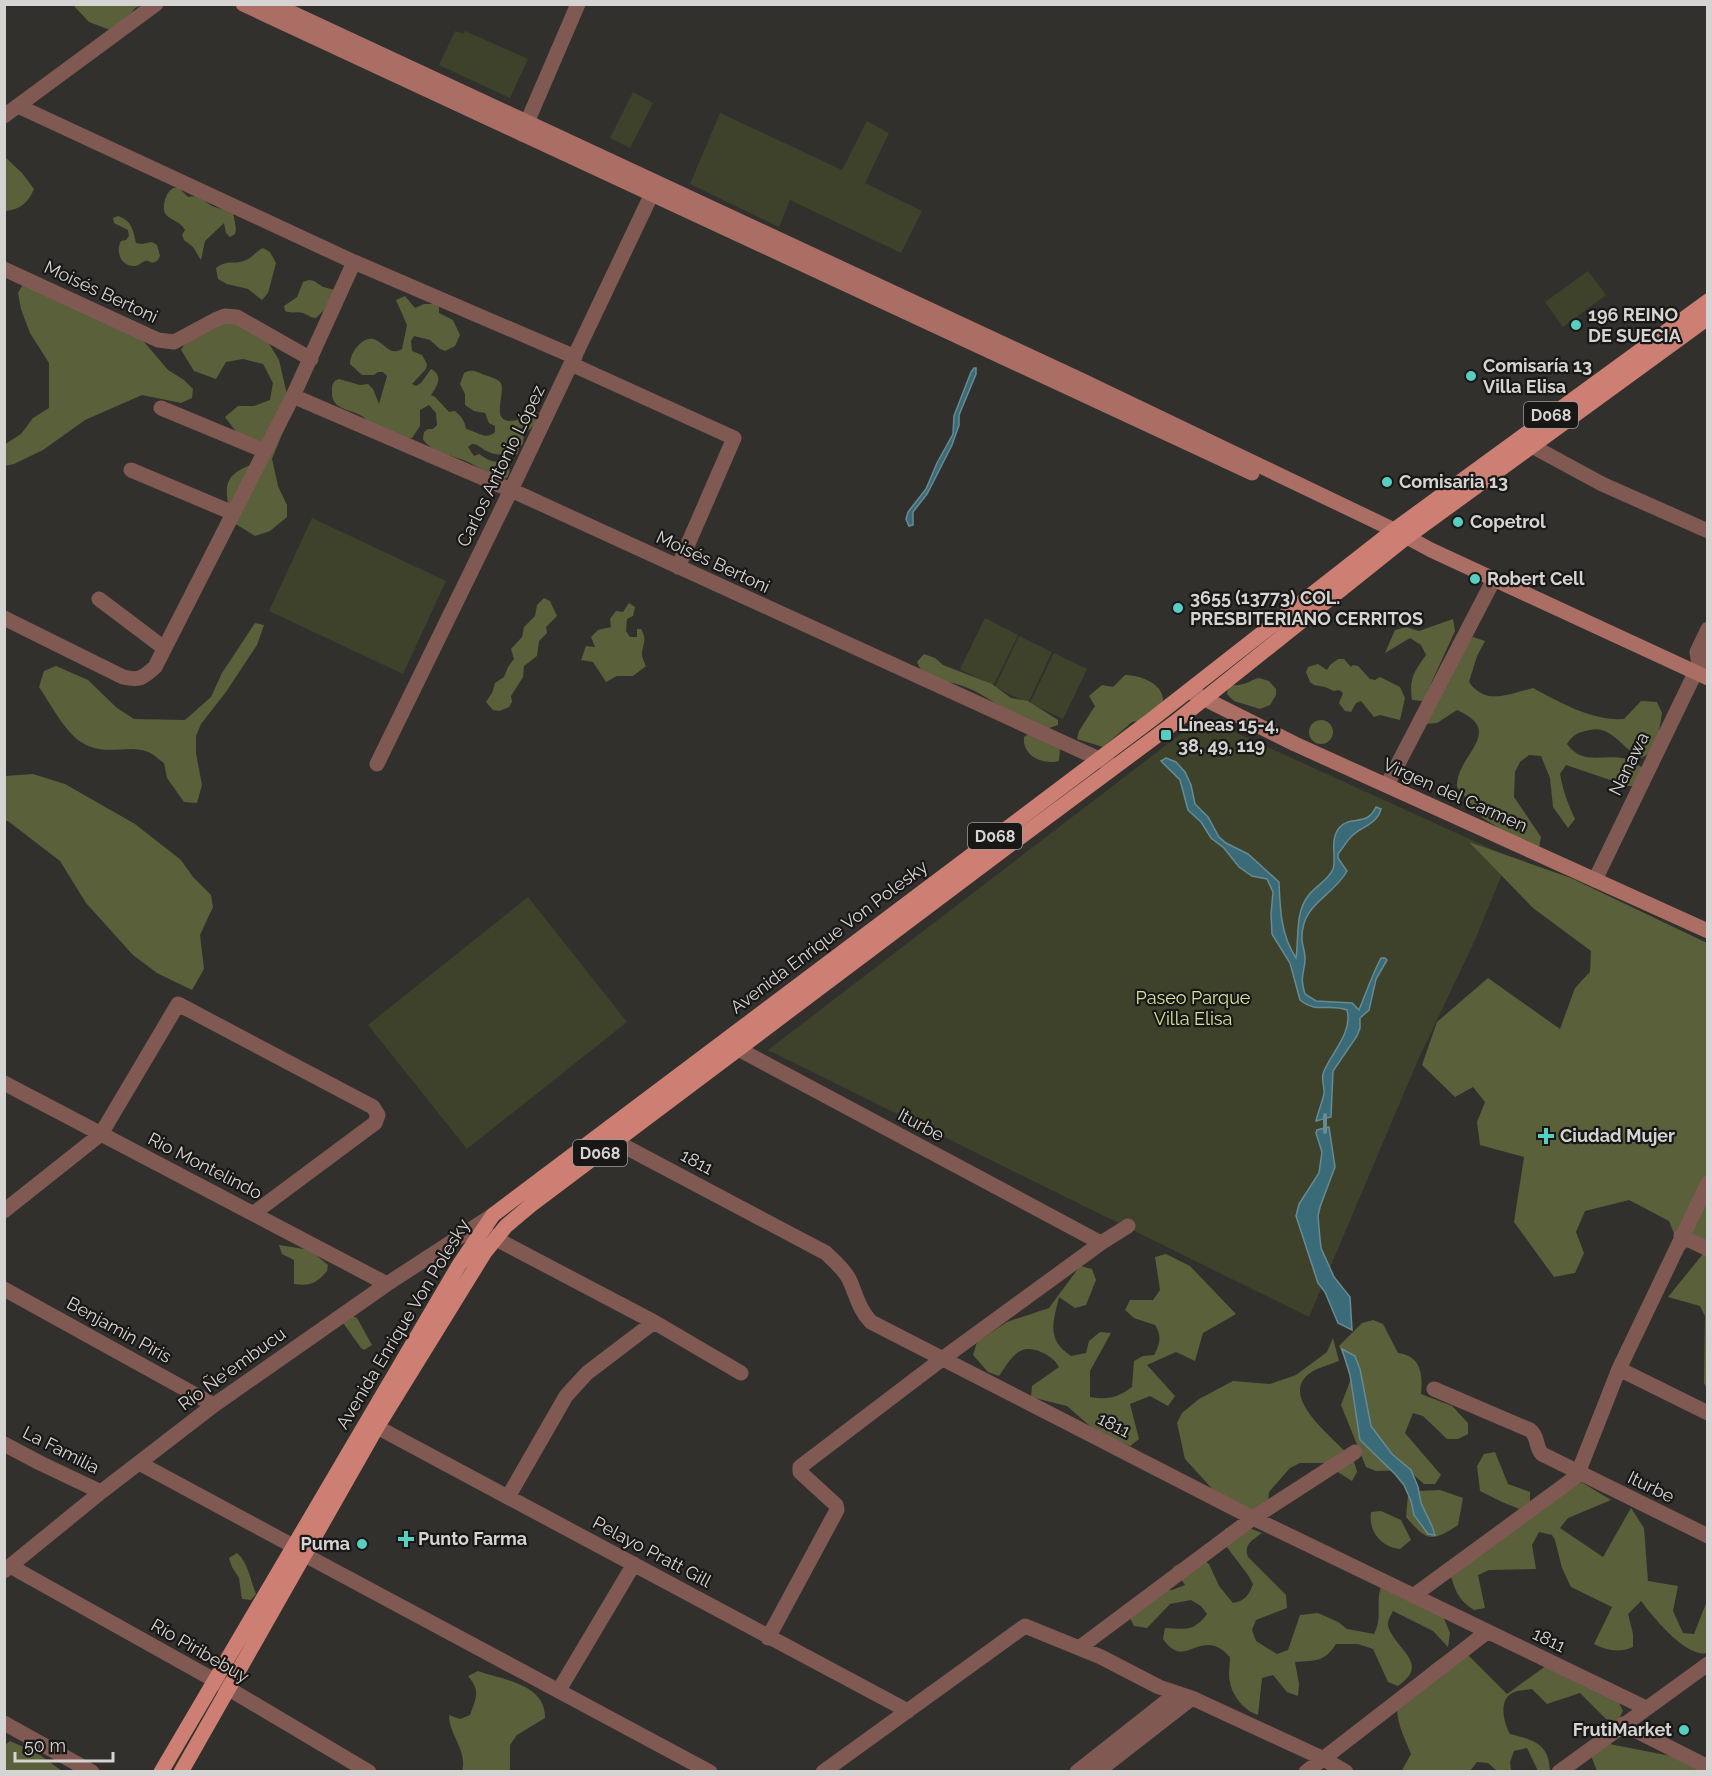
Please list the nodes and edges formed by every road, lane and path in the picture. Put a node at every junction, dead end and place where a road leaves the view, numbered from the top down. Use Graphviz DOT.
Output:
graph roads {
  1 [pos="156,4"];
  2 [pos="243,4"];
  3 [pos="273,4"];
  4 [pos="578,4"];
  5 [pos="18,106"];
  6 [pos="4,116"];
  7 [pos="525,128"];
  8 [pos="654,189"];
  9 [pos="354,262"];
  10 [pos="4,269"];
  11 [pos="1707,301"];
  12 [pos="1707,318"];
  13 [pos="311,359"];
  14 [pos="573,360"];
  15 [pos="293,396"];
  16 [pos="160,408"];
  17 [pos="1525,443"];
  18 [pos="265,451"];
  19 [pos="131,470"];
  20 [pos="511,490"];
  21 [pos="233,513"];
  22 [pos="1707,531"];
  23 [pos="1397,536"];
  24 [pos="678,567"];
  25 [pos="1494,579"];
  26 [pos="99,599"];
  27 [pos="4,618"];
  28 [pos="1707,629"];
  29 [pos="164,648"];
  30 [pos="1702,667"];
  31 [pos="1188,691"];
  32 [pos="1204,699"];
  33 [pos="1098,759"];
  34 [pos="377,764"];
  35 [pos="1115,767"];
  36 [pos="1387,785"];
  37 [pos="1595,880"];
  38 [pos="1707,931"];
  39 [pos="814,983"];
  40 [pos="724,1042"];
  41 [pos="739,1050"];
  42 [pos="4,1083"];
  43 [pos="600,1133"];
  44 [pos="101,1134"];
  45 [pos="616,1141"];
  46 [pos="1707,1183"];
  47 [pos="4,1211"];
  48 [pos="254,1212"];
  49 [pos="494,1215"];
  50 [pos="1128,1226"];
  51 [pos="488,1235"];
  52 [pos="1681,1236"];
  53 [pos="1101,1243"];
  54 [pos="1707,1249"];
  55 [pos="387,1284"];
  56 [pos="4,1289"];
  57 [pos="654,1322"];
  58 [pos="942,1359"];
  59 [pos="1619,1369"];
  60 [pos="741,1373"];
  61 [pos="1434,1389"];
  62 [pos="214,1405"];
  63 [pos="1707,1413"];
  64 [pos="377,1427"];
  65 [pos="4,1444"];
  66 [pos="1355,1452"];
  67 [pos="139,1463"];
  68 [pos="1578,1473"];
  69 [pos="101,1492"];
  70 [pos="508,1497"];
  71 [pos="1253,1518"];
  72 [pos="1707,1536"];
  73 [pos="298,1550"];
  74 [pos="634,1564"];
  75 [pos="8,1569"];
  76 [pos="1413,1596"];
  77 [pos="1487,1632"];
  78 [pos="768,1638"];
  79 [pos="1078,1648"];
  80 [pos="1707,1664"];
  81 [pos="214,1680"];
  82 [pos="228,1689"];
  83 [pos="559,1689"];
  84 [pos="1177,1693"];
  85 [pos="1192,1698"];
  86 [pos="1646,1708"];
  87 [pos="908,1711"];
  88 [pos="4,1723"];
  89 [pos="1623,1724"];
  90 [pos="1322,1758"];
  91 [pos="1707,1767"];
  92 [pos="92,1772"];
  93 [pos="161,1772"];
  94 [pos="181,1772"];
  95 [pos="369,1772"];
  96 [pos="711,1772"];
  97 [pos="823,1772"];
  98 [pos="1077,1772"];
  99 [pos="1097,1772"];
  100 [pos="1306,1772"];
  101 [pos="1346,1772"];
  102 [pos="1560,1772"];
  1 -- 5 [label="street"];
  2 -- 7 [label="main road"];
  3 -- 7 [label="main road"];
  4 -- 7 [label="street"];
  5 -- 6 [label="street"];
  5 -- 9 [label="street"];
  7 -- 8 [label="main road"];
  8 -- 14 [label="street, Carlos Antonio López"];
  8 -- 23 [label="main road"];
  9 -- 13 [label="street"];
  9 -- 14 [label="street"];
  10 -- 13 [label="street, Moisés Bertoni"];
  11 -- 17 [label="main road, Avenida Enrique Von Polesky / D068"];
  12 -- 17 [label="main road, Avenida Enrique Von Polesky / D068"];
  13 -- 15 [label="street"];
  14 -- 20 [label="street, Carlos Antonio López"];
  14 -- 24 [label="street"];
  15 -- 18 [label="street"];
  15 -- 20 [label="street, Moisés Bertoni"];
  16 -- 18 [label="street"];
  17 -- 22 [label="street"];
  17 -- 23 [label="main road, Avenida Enrique Von Polesky / D068"];
  18 -- 21 [label="street"];
  19 -- 21 [label="street"];
  20 -- 24 [label="street, Moisés Bertoni"];
  20 -- 34 [label="street, Carlos Antonio López"];
  21 -- 29 [label="street"];
  23 -- 25 [label="main road"];
  23 -- 31 [label="main road, Avenida Enrique Von Polesky / D068"];
  23 -- 32 [label="main road, Avenida Enrique Von Polesky / D068"];
  24 -- 33 [label="street, Moisés Bertoni"];
  25 -- 30 [label="main road"];
  25 -- 36 [label="street"];
  26 -- 29 [label="street"];
  27 -- 29 [label="street"];
  28 -- 30 [label="street, Nanawa"];
  30 -- 37 [label="street, Nanawa"];
  31 -- 32 [label="main road, Virgen del Carmen"];
  31 -- 33 [label="main road, Avenida Enrique Von Polesky / D068"];
  32 -- 35 [label="main road, Avenida Enrique Von Polesky / D068"];
  32 -- 36 [label="main road, Virgen del Carmen"];
  33 -- 35 [label="street, Moisés Bertoni"];
  33 -- 39 [label="main road, Avenida Enrique Von Polesky / D068"];
  35 -- 39 [label="main road, Avenida Enrique Von Polesky / D068"];
  36 -- 37 [label="main road, Virgen del Carmen"];
  37 -- 38 [label="main road, Virgen del Carmen"];
  39 -- 40 [label="main road, Avenida Enrique Von Polesky / D068"];
  39 -- 41 [label="main road, Avenida Enrique Von Polesky / D068"];
  40 -- 41 [label="street, Iturbe"];
  40 -- 43 [label="main road, Avenida Enrique Von Polesky / D068"];
  41 -- 45 [label="main road, Avenida Enrique Von Polesky / D068"];
  41 -- 53 [label="street, Iturbe"];
  42 -- 44 [label="street, Rio Montelindo"];
  43 -- 45 [label="street, 1811"];
  43 -- 49 [label="main road, Avenida Enrique Von Polesky / D068"];
  44 -- 47 [label="street"];
  44 -- 48 [label="street, Rio Montelindo"];
  44 -- 48 [label="street"];
  45 -- 51 [label="main road, Avenida Enrique Von Polesky / D068"];
  45 -- 58 [label="street, 1811"];
  46 -- 52 [label="street"];
  48 -- 55 [label="street, Rio Montelindo"];
  49 -- 51 [label="main road, Avenida Enrique Von Polesky / D068"];
  49 -- 55 [label="street, Río Ñe'embucu"];
  50 -- 53 [label="street"];
  51 -- 57 [label="street"];
  51 -- 64 [label="main road, Avenida Enrique Von Polesky / D068"];
  51 -- 73 [label="main road, Avenida Enrique Von Polesky / D068"];
  52 -- 54 [label="street"];
  52 -- 59 [label="street"];
  53 -- 58 [label="street"];
  55 -- 62 [label="street, Río Ñe'embucu"];
  56 -- 62 [label="street, Benjamin Piris"];
  57 -- 60 [label="street"];
  57 -- 70 [label="street"];
  58 -- 71 [label="street, 1811"];
  58 -- 78 [label="street"];
  59 -- 63 [label="street"];
  59 -- 68 [label="street"];
  61 -- 68 [label="street, Iturbe"];
  62 -- 67 [label="street, Río Ñe'embucu"];
  64 -- 70 [label="street, Pelayo Pratt Gill"];
  64 -- 73 [label="main road, Avenida Enrique Von Polesky / D068"];
  65 -- 69 [label="street, La Familia"];
  66 -- 71 [label="street"];
  67 -- 69 [label="street, Río Ñe'embucu"];
  67 -- 73 [label="street"];
  68 -- 72 [label="street, Iturbe"];
  68 -- 76 [label="street"];
  69 -- 75 [label="street, Río Ñe'embucu"];
  70 -- 74 [label="street, Pelayo Pratt Gill"];
  71 -- 76 [label="street, 1811"];
  71 -- 79 [label="street"];
  73 -- 81 [label="main road, Avenida Enrique Von Polesky / D068"];
  73 -- 82 [label="main road, Avenida Enrique Von Polesky / D068"];
  73 -- 83 [label="street"];
  74 -- 78 [label="street, Pelayo Pratt Gill"];
  74 -- 83 [label="street"];
  75 -- 81 [label="street, Río Piribebuy"];
  76 -- 77 [label="street, 1811"];
  77 -- 86 [label="street, 1811"];
  77 -- 90 [label="street"];
  78 -- 87 [label="street, Pelayo Pratt Gill"];
  79 -- 84 [label="street"];
  79 -- 87 [label="street"];
  80 -- 86 [label="street"];
  81 -- 82 [label="street, Río Piribebuy"];
  81 -- 93 [label="main road, Avenida Enrique Von Polesky / D068"];
  82 -- 94 [label="main road, Avenida Enrique Von Polesky / D068"];
  82 -- 95 [label="street, Río Piribebuy"];
  83 -- 96 [label="street"];
  84 -- 85 [label="street"];
  84 -- 98 [label="street"];
  85 -- 90 [label="street"];
  85 -- 99 [label="street"];
  86 -- 89 [label="street"];
  87 -- 97 [label="street"];
  88 -- 92 [label="street"];
  89 -- 91 [label="street"];
  89 -- 102 [label="street"];
  90 -- 100 [label="street"];
  90 -- 101 [label="street"];
}
